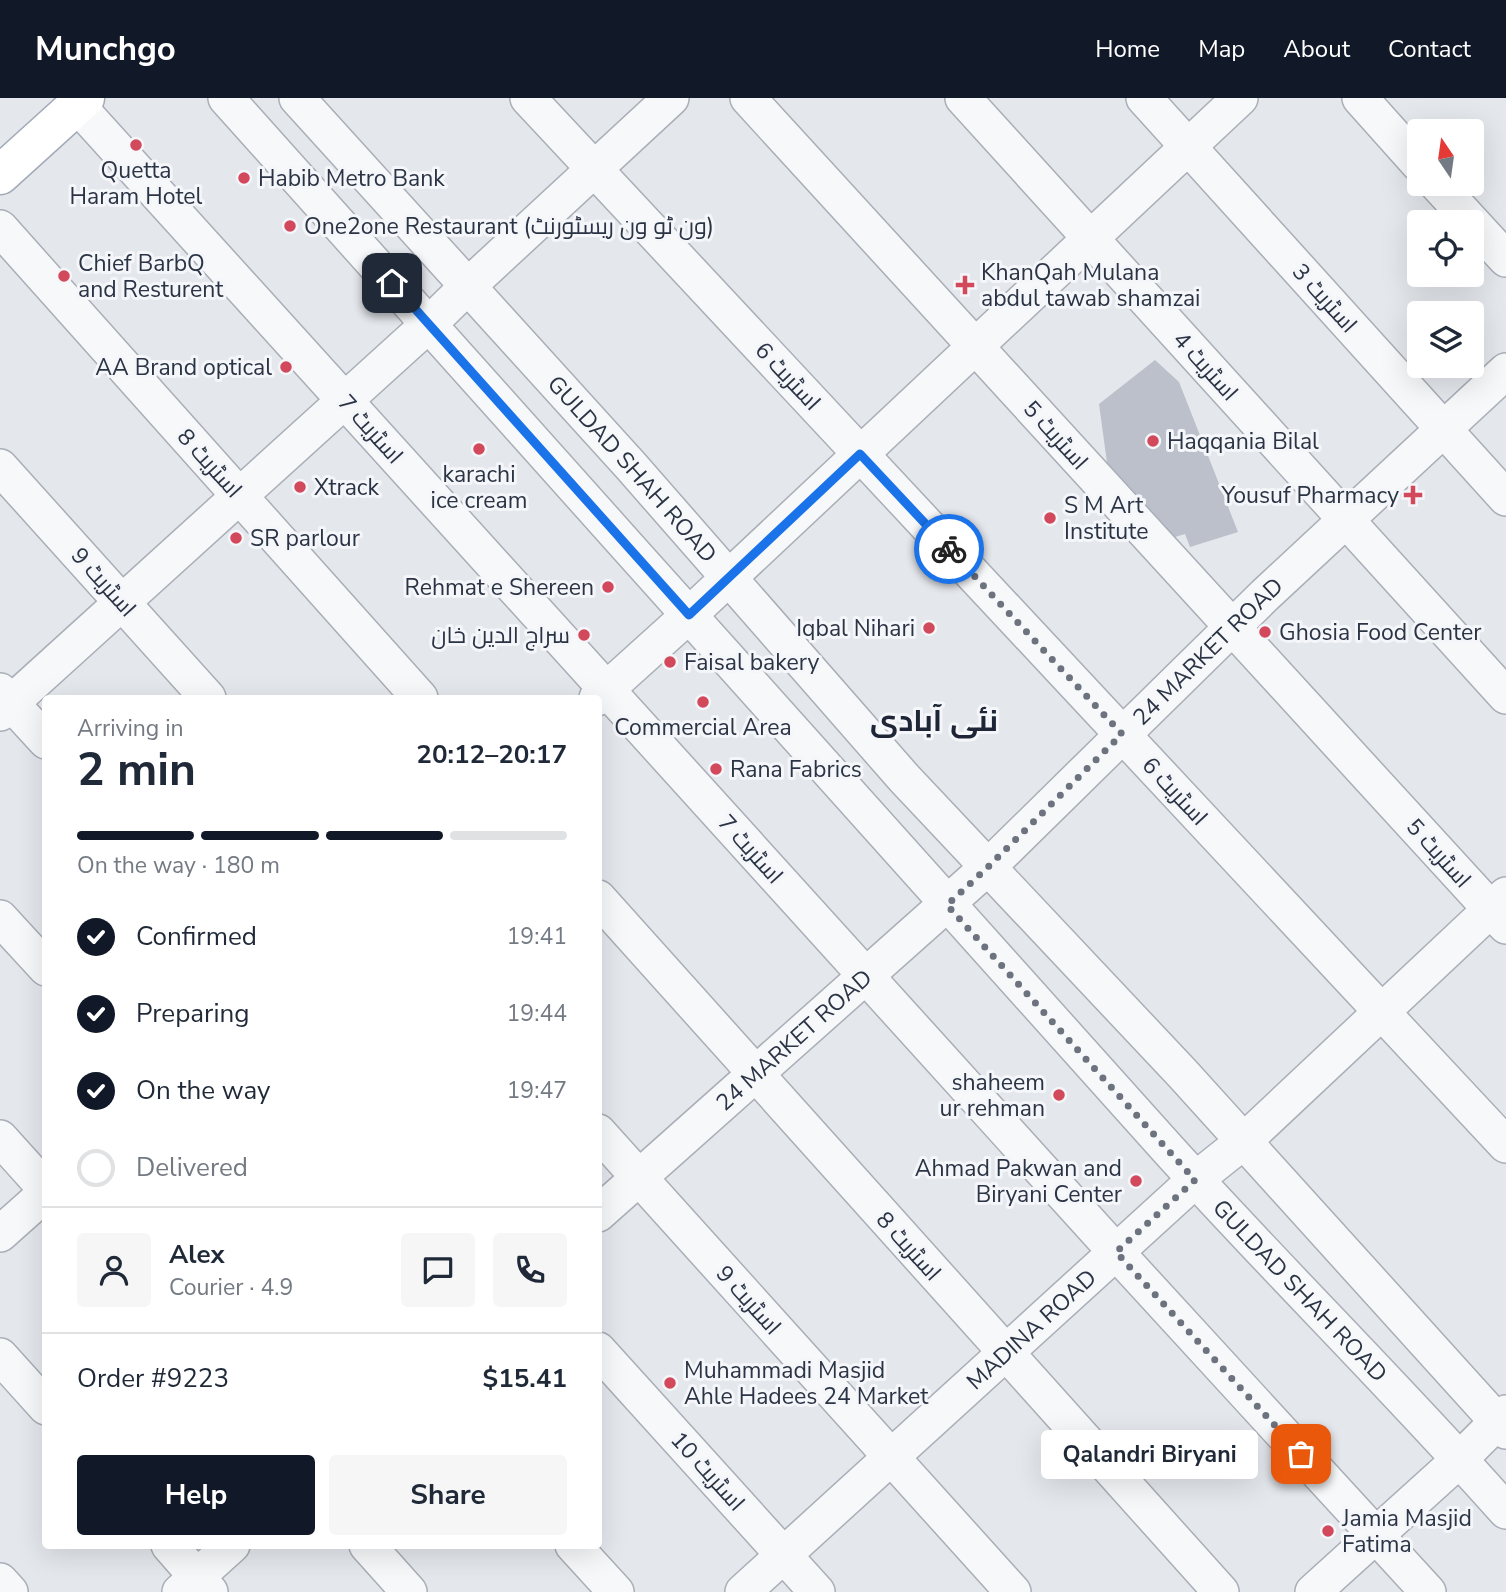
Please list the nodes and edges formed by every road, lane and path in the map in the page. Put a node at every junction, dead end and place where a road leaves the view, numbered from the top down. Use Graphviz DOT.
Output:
graph roads {
  1 [pos="226,98"];
  2 [pos="297,98"];
  3 [pos="528,98"];
  4 [pos="671,98"];
  5 [pos="748,98"];
  6 [pos="963,98"];
  7 [pos="1144,98"];
  8 [pos="1240,98"];
  9 [pos="1360,98"];
  10 [pos="81,102"];
  11 [pos="1189,147"];
  12 [pos="1407,151"];
  13 [pos="594,169"];
  14 [pos="0,175"];
  15 [pos="1448,196"];
  16 [pos="0,228"];
  17 [pos="1091,239"];
  18 [pos="1506,259"];
  19 [pos="468,286"];
  20 [pos="429,324"];
  21 [pos="976,347"];
  22 [pos="1506,371"];
  23 [pos="345,400"];
  24 [pos="1443,429"];
  25 [pos="860,454"];
  26 [pos="0,467"];
  27 [pos="240,496"];
  28 [pos="1506,498"];
  29 [pos="1346,520"];
  30 [pos="729,577"];
  31 [pos="122,603"];
  32 [pos="689,615"];
  33 [pos="1232,627"];
  34 [pos="602,694"];
  35 [pos="205,695"];
  36 [pos="417,695"];
  37 [pos="1506,696"];
  38 [pos="4,703"];
  39 [pos="1122,734"];
  40 [pos="42,737"];
  41 [pos="988,867"];
  42 [pos="602,902"];
  43 [pos="947,905"];
  44 [pos="1501,910"];
  45 [pos="0,918"];
  46 [pos="42,964"];
  47 [pos="866,976"];
  48 [pos="1381,1012"];
  49 [pos="756,1074"];
  50 [pos="602,1136"];
  51 [pos="0,1138"];
  52 [pos="1244,1141"];
  53 [pos="1506,1146"];
  54 [pos="639,1178"];
  55 [pos="1195,1180"];
  56 [pos="42,1186"];
  57 [pos="42,1195"];
  58 [pos="602,1210"];
  59 [pos="0,1234"];
  60 [pos="1116,1252"];
  61 [pos="1005,1353"];
  62 [pos="602,1354"];
  63 [pos="0,1356"];
  64 [pos="42,1403"];
  65 [pos="1503,1422"];
  66 [pos="891,1457"];
  67 [pos="1460,1459"];
  68 [pos="1506,1511"];
  69 [pos="1376,1535"];
  70 [pos="172,1549"];
  71 [pos="229,1549"];
  72 [pos="371,1549"];
  73 [pos="577,1549"];
  74 [pos="784,1555"];
  75 [pos="0,1581"];
  76 [pos="196,1587"];
  77 [pos="10,1592"];
  78 [pos="409,1592"];
  79 [pos="616,1592"];
  80 [pos="743,1592"];
  81 [pos="817,1592"];
  82 [pos="1013,1592"];
  83 [pos="1221,1592"];
  84 [pos="1313,1592"];
  85 [pos="1428,1592"];
  1 -- 20 [label="street, GULDAD SHAH ROAD"];
  2 -- 19 [label="street, GULDAD SHAH ROAD"];
  3 -- 13 [label="street, اسٹریٹ 6"];
  4 -- 13 [label="street"];
  5 -- 21 [label="street, اسٹریٹ 5"];
  6 -- 17 [label="street, اسٹریٹ 4"];
  7 -- 11 [label="street, اسٹریٹ 3"];
  8 -- 11 [label="street"];
  9 -- 12 [label="street"];
  10 -- 14 [label="main road"];
  10 -- 23 [label="street, اسٹریٹ 7"];
  11 -- 17 [label="street"];
  11 -- 24 [label="street, اسٹریٹ 3"];
  13 -- 19 [label="street"];
  13 -- 25 [label="street, اسٹریٹ 6"];
  15 -- 18 [label="street"];
  16 -- 27 [label="street, اسٹریٹ 8"];
  17 -- 21 [label="street"];
  17 -- 29 [label="street, اسٹریٹ 4"];
  19 -- 20 [label="street"];
  19 -- 30 [label="street, GULDAD SHAH ROAD"];
  20 -- 23 [label="street"];
  20 -- 32 [label="street, GULDAD SHAH ROAD"];
  21 -- 25 [label="street"];
  21 -- 33 [label="street, اسٹریٹ 5"];
  22 -- 24 [label="street, 24 MARKET ROAD"];
  23 -- 27 [label="street"];
  23 -- 34 [label="street, اسٹریٹ 7"];
  24 -- 28 [label="street, اسٹریٹ 3"];
  24 -- 29 [label="street, 24 MARKET ROAD"];
  25 -- 30 [label="street"];
  25 -- 39 [label="street, اسٹریٹ 6"];
  26 -- 31 [label="street, اسٹریٹ 9"];
  27 -- 31 [label="street"];
  27 -- 36 [label="street, اسٹریٹ 8"];
  29 -- 33 [label="street, 24 MARKET ROAD"];
  29 -- 37 [label="street, اسٹریٹ 4"];
  30 -- 32 [label="street"];
  30 -- 41 [label="street, GULDAD SHAH ROAD"];
  31 -- 35 [label="street, اسٹریٹ 9"];
  31 -- 38 [label="street"];
  32 -- 34 [label="street"];
  32 -- 43 [label="street, GULDAD SHAH ROAD"];
  33 -- 39 [label="street, 24 MARKET ROAD"];
  33 -- 44 [label="street, اسٹریٹ 5"];
  34 -- 47 [label="street, اسٹریٹ 7"];
  38 -- 40 [label="street"];
  39 -- 41 [label="street, 24 MARKET ROAD"];
  39 -- 48 [label="street, اسٹریٹ 6"];
  41 -- 43 [label="street, 24 MARKET ROAD"];
  41 -- 52 [label="street, GULDAD SHAH ROAD"];
  42 -- 49 [label="street, اسٹریٹ 8"];
  43 -- 47 [label="street, 24 MARKET ROAD"];
  43 -- 55 [label="street, GULDAD SHAH ROAD"];
  44 -- 48 [label="street, MADINA ROAD"];
  45 -- 46 [label="street"];
  47 -- 49 [label="street, 24 MARKET ROAD"];
  47 -- 60 [label="street, اسٹریٹ 7"];
  48 -- 52 [label="street, MADINA ROAD"];
  48 -- 53 [label="street, اسٹریٹ 6"];
  49 -- 54 [label="street, 24 MARKET ROAD"];
  49 -- 61 [label="street, اسٹریٹ 8"];
  50 -- 54 [label="street, اسٹریٹ 9"];
  51 -- 56 [label="street"];
  52 -- 55 [label="street, MADINA ROAD"];
  52 -- 65 [label="street, GULDAD SHAH ROAD"];
  54 -- 58 [label="street, 24 MARKET ROAD"];
  54 -- 66 [label="street, اسٹریٹ 9"];
  55 -- 60 [label="street, MADINA ROAD"];
  55 -- 67 [label="street, GULDAD SHAH ROAD"];
  57 -- 59 [label="street"];
  60 -- 61 [label="street, MADINA ROAD"];
  60 -- 69 [label="street, اسٹریٹ 7"];
  61 -- 66 [label="street, MADINA ROAD"];
  61 -- 83 [label="street, اسٹریٹ 8"];
  62 -- 74 [label="street, اسٹریٹ 10"];
  63 -- 64 [label="street"];
  65 -- 67 [label="street"];
  66 -- 74 [label="street, MADINA ROAD"];
  66 -- 82 [label="street, اسٹریٹ 9"];
  67 -- 68 [label="street, GULDAD SHAH ROAD"];
  67 -- 69 [label="street"];
  69 -- 84 [label="street"];
  69 -- 85 [label="street, اسٹریٹ 7"];
  70 -- 76 [label="street"];
  71 -- 76 [label="street"];
  72 -- 78 [label="street"];
  73 -- 79 [label="street"];
  74 -- 80 [label="street, MADINA ROAD"];
  74 -- 81 [label="street, اسٹریٹ 10"];
  75 -- 77 [label="street"];
}
